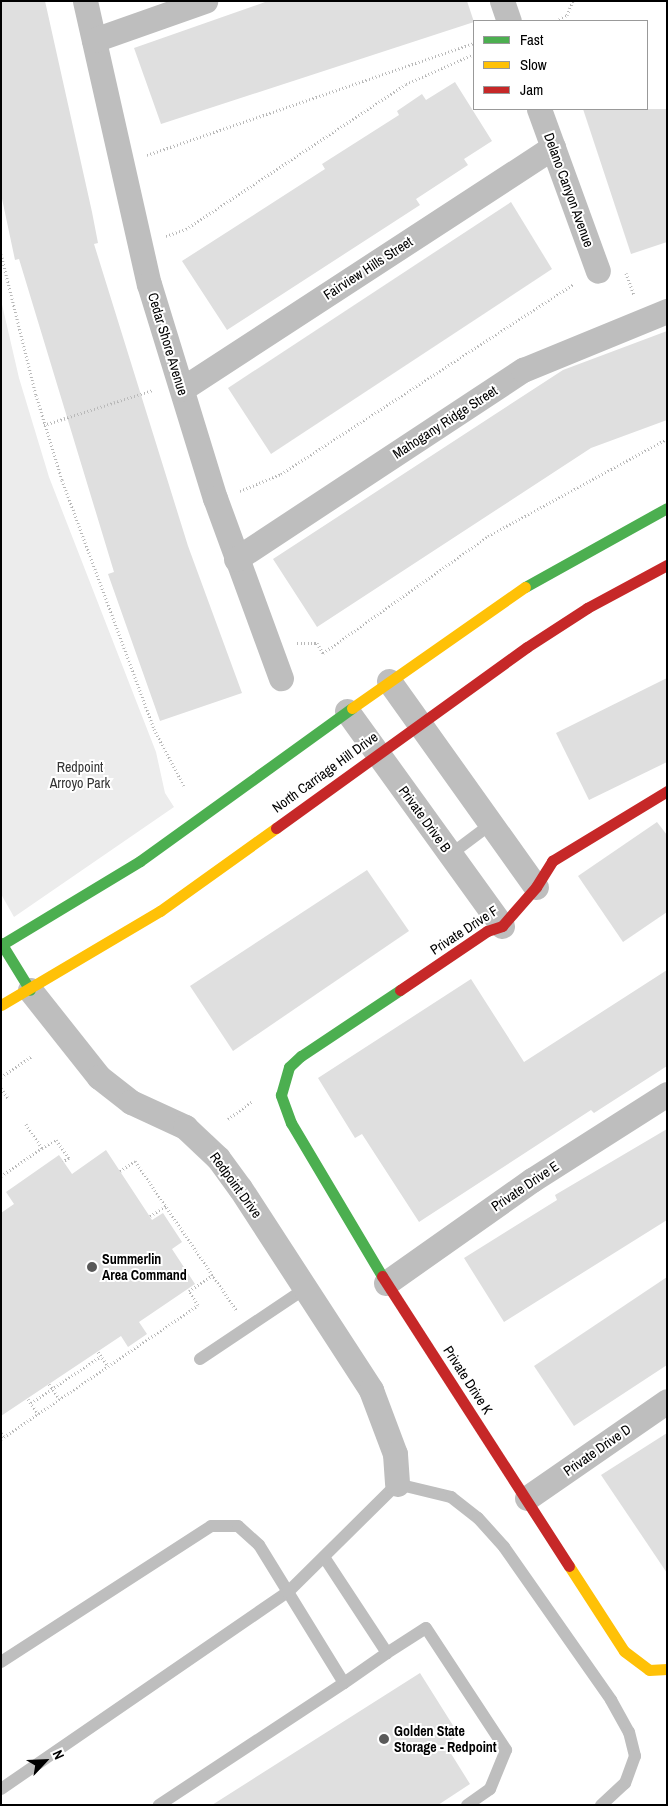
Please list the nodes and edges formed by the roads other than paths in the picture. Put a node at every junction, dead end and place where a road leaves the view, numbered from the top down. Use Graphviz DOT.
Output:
graph roads {
  1 [pos="85,1"];
  2 [pos="205,1"];
  3 [pos="502,1"];
  4 [pos="509,20"];
  5 [pos="94,40"];
  6 [pos="539,110"];
  7 [pos="553,147"];
  8 [pos="590,276"];
  9 [pos="667,311"];
  10 [pos="172,388"];
  11 [pos="667,508"];
  12 [pos="236,559"];
  13 [pos="667,565"];
  14 [pos="281,678"];
  15 [pos="389,681"];
  16 [pos="347,711"];
  17 [pos="418,723"];
  18 [pos="377,753"];
  19 [pos="667,791"];
  20 [pos="491,824"];
  21 [pos="450,854"];
  22 [pos="536,887"];
  23 [pos="502,926"];
  24 [pos="1,944"];
  25 [pos="30,990"];
  26 [pos="1,1005"];
  27 [pos="667,1094"];
  28 [pos="282,1095"];
  29 [pos="386,1283"];
  30 [pos="306,1288"];
  31 [pos="200,1359"];
  32 [pos="667,1402"];
  33 [pos="397,1484"];
  34 [pos="527,1498"];
  35 [pos="324,1557"];
  36 [pos="288,1592"];
  37 [pos="387,1653"];
  38 [pos="1,1662"];
  39 [pos="667,1669"];
  40 [pos="344,1683"];
  41 [pos="1,1788"];
  42 [pos="159,1805"];
  43 [pos="467,1805"];
  44 [pos="601,1805"];
  1 -- 5 [label="street, Cedar Shore Avenue"];
  2 -- 5 [label="street"];
  3 -- 4 [label="street"];
  5 -- 10 [label="street, Cedar Shore Avenue"];
  6 -- 7 [label="street, Delano Canyon Avenue"];
  7 -- 8 [label="street, Delano Canyon Avenue"];
  7 -- 10 [label="street, Fairview Hills Street"];
  9 -- 12 [label="street, Mahogany Ridge Street"];
  10 -- 12 [label="street, Cedar Shore Avenue"];
  11 -- 15 [label="street"];
  12 -- 14 [label="street, Cedar Shore Avenue"];
  13 -- 17 [label="street, North Carriage Hill Drive"];
  15 -- 16 [label="street"];
  15 -- 17 [label="street"];
  16 -- 18 [label="street, Private Drive B"];
  16 -- 24 [label="street"];
  17 -- 18 [label="street, North Carriage Hill Drive"];
  17 -- 20 [label="street"];
  18 -- 21 [label="street, Private Drive B"];
  18 -- 25 [label="street, North Carriage Hill Drive"];
  19 -- 22 [label="street, Private Drive F"];
  20 -- 21 [label="lane"];
  20 -- 22 [label="street"];
  21 -- 23 [label="street, Private Drive B"];
  22 -- 23 [label="street, Private Drive F"];
  23 -- 28 [label="street, Private Drive F"];
  24 -- 25 [label="street, Redpoint Drive"];
  25 -- 26 [label="street, North Carriage Hill Drive"];
  25 -- 30 [label="street, Redpoint Drive"];
  27 -- 29 [label="street, Private Drive E"];
  28 -- 29 [label="street, Private Drive K"];
  29 -- 34 [label="street, Private Drive K"];
  30 -- 31 [label="lane"];
  30 -- 33 [label="street, Redpoint Drive"];
  32 -- 34 [label="street, Private Drive D"];
  33 -- 35 [label="lane"];
  33 -- 44 [label="lane"];
  34 -- 39 [label="street, Private Drive K"];
  35 -- 36 [label="lane"];
  35 -- 37 [label="lane"];
  36 -- 38 [label="lane"];
  36 -- 40 [label="lane"];
  36 -- 41 [label="lane"];
  37 -- 40 [label="lane"];
  37 -- 43 [label="lane"];
  40 -- 42 [label="lane"];
}
